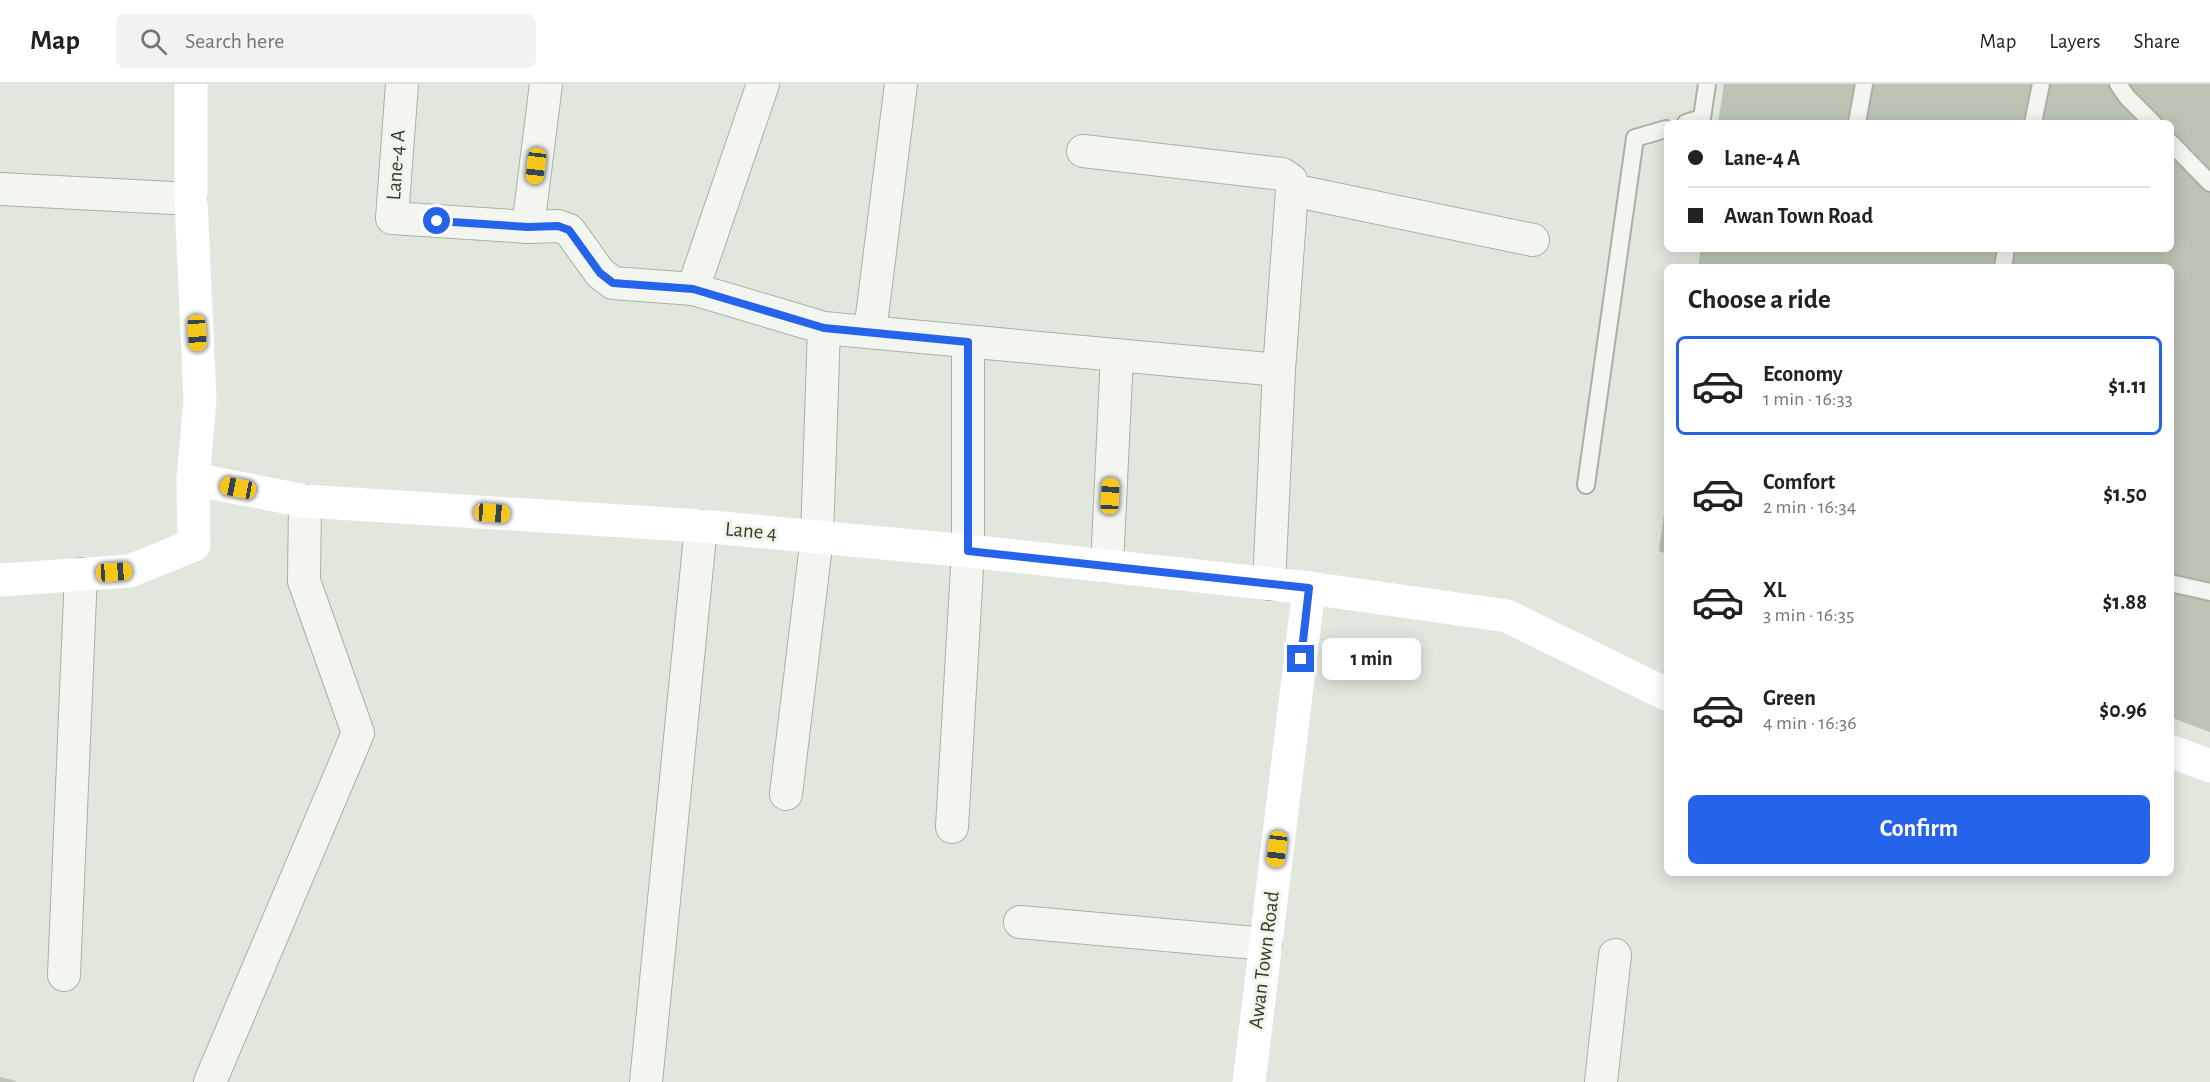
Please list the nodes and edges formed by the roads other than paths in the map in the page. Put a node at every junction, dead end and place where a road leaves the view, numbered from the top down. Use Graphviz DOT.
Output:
graph roads {
  1 [pos="191,84"];
  2 [pos="402,84"];
  3 [pos="546,84"];
  4 [pos="763,84"];
  5 [pos="901,84"];
  6 [pos="1707,84"];
  7 [pos="1864,84"];
  8 [pos="2041,84"];
  9 [pos="2118,84"];
  10 [pos="1696,120"];
  11 [pos="1858,120"];
  12 [pos="2034,120"];
  13 [pos="2149,120"];
  14 [pos="1664,130"];
  15 [pos="2174,146"];
  16 [pos="1083,151"];
  17 [pos="2210,183"];
  18 [pos="0,189"];
  19 [pos="1292,190"];
  20 [pos="191,199"];
  21 [pos="528,227"];
  22 [pos="1533,240"];
  23 [pos="693,289"];
  24 [pos="824,328"];
  25 [pos="870,332"];
  26 [pos="968,342"];
  27 [pos="1117,355"];
  28 [pos="1279,370"];
  29 [pos="193,479"];
  30 [pos="1586,485"];
  31 [pos="305,501"];
  32 [pos="701,526"];
  33 [pos="817,537"];
  34 [pos="968,551"];
  35 [pos="1107,566"];
  36 [pos="81,574"];
  37 [pos="0,580"];
  38 [pos="1269,584"];
  39 [pos="2174,584"];
  40 [pos="1309,588"];
  41 [pos="2210,592"];
  42 [pos="1664,693"];
  43 [pos="2174,752"];
  44 [pos="2210,766"];
  45 [pos="786,795"];
  46 [pos="952,827"];
  47 [pos="1020,922"];
  48 [pos="1266,944"];
  49 [pos="1615,955"];
  50 [pos="64,975"];
  51 [pos="210,1082"];
  52 [pos="646,1082"];
  53 [pos="1249,1082"];
  54 [pos="1601,1082"];
  1 -- 20 [label="street"];
  2 -- 21 [label="street, Lane-4 A"];
  3 -- 21 [label="street"];
  4 -- 23 [label="street"];
  5 -- 25 [label="street"];
  6 -- 10 [label="lane"];
  7 -- 11 [label="lane"];
  8 -- 12 [label="lane"];
  9 -- 13 [label="lane"];
  14 -- 30 [label="lane"];
  15 -- 17 [label="lane"];
  16 -- 19 [label="street"];
  18 -- 20 [label="street"];
  19 -- 22 [label="street"];
  19 -- 28 [label="street"];
  20 -- 29 [label="street"];
  21 -- 23 [label="street"];
  23 -- 24 [label="street"];
  24 -- 25 [label="street"];
  24 -- 33 [label="street"];
  25 -- 26 [label="street"];
  26 -- 27 [label="street"];
  26 -- 34 [label="street"];
  27 -- 28 [label="street"];
  27 -- 35 [label="street"];
  28 -- 38 [label="street"];
  29 -- 31 [label="street, Lane 4"];
  29 -- 36 [label="street"];
  31 -- 32 [label="street, Lane 4"];
  31 -- 51 [label="street"];
  32 -- 33 [label="street, Lane 4"];
  32 -- 52 [label="street"];
  33 -- 34 [label="street, Lane 4"];
  33 -- 45 [label="street"];
  34 -- 35 [label="street, Lane 4"];
  34 -- 46 [label="street"];
  35 -- 38 [label="street, Lane 4"];
  36 -- 37 [label="street"];
  36 -- 50 [label="street"];
  38 -- 40 [label="street, Lane 4"];
  39 -- 41 [label="lane"];
  40 -- 42 [label="street, Lane 4"];
  40 -- 48 [label="street, Awan Town Road"];
  43 -- 44 [label="street"];
  47 -- 48 [label="street"];
  48 -- 53 [label="street, Awan Town Road"];
  49 -- 54 [label="street"];
}
